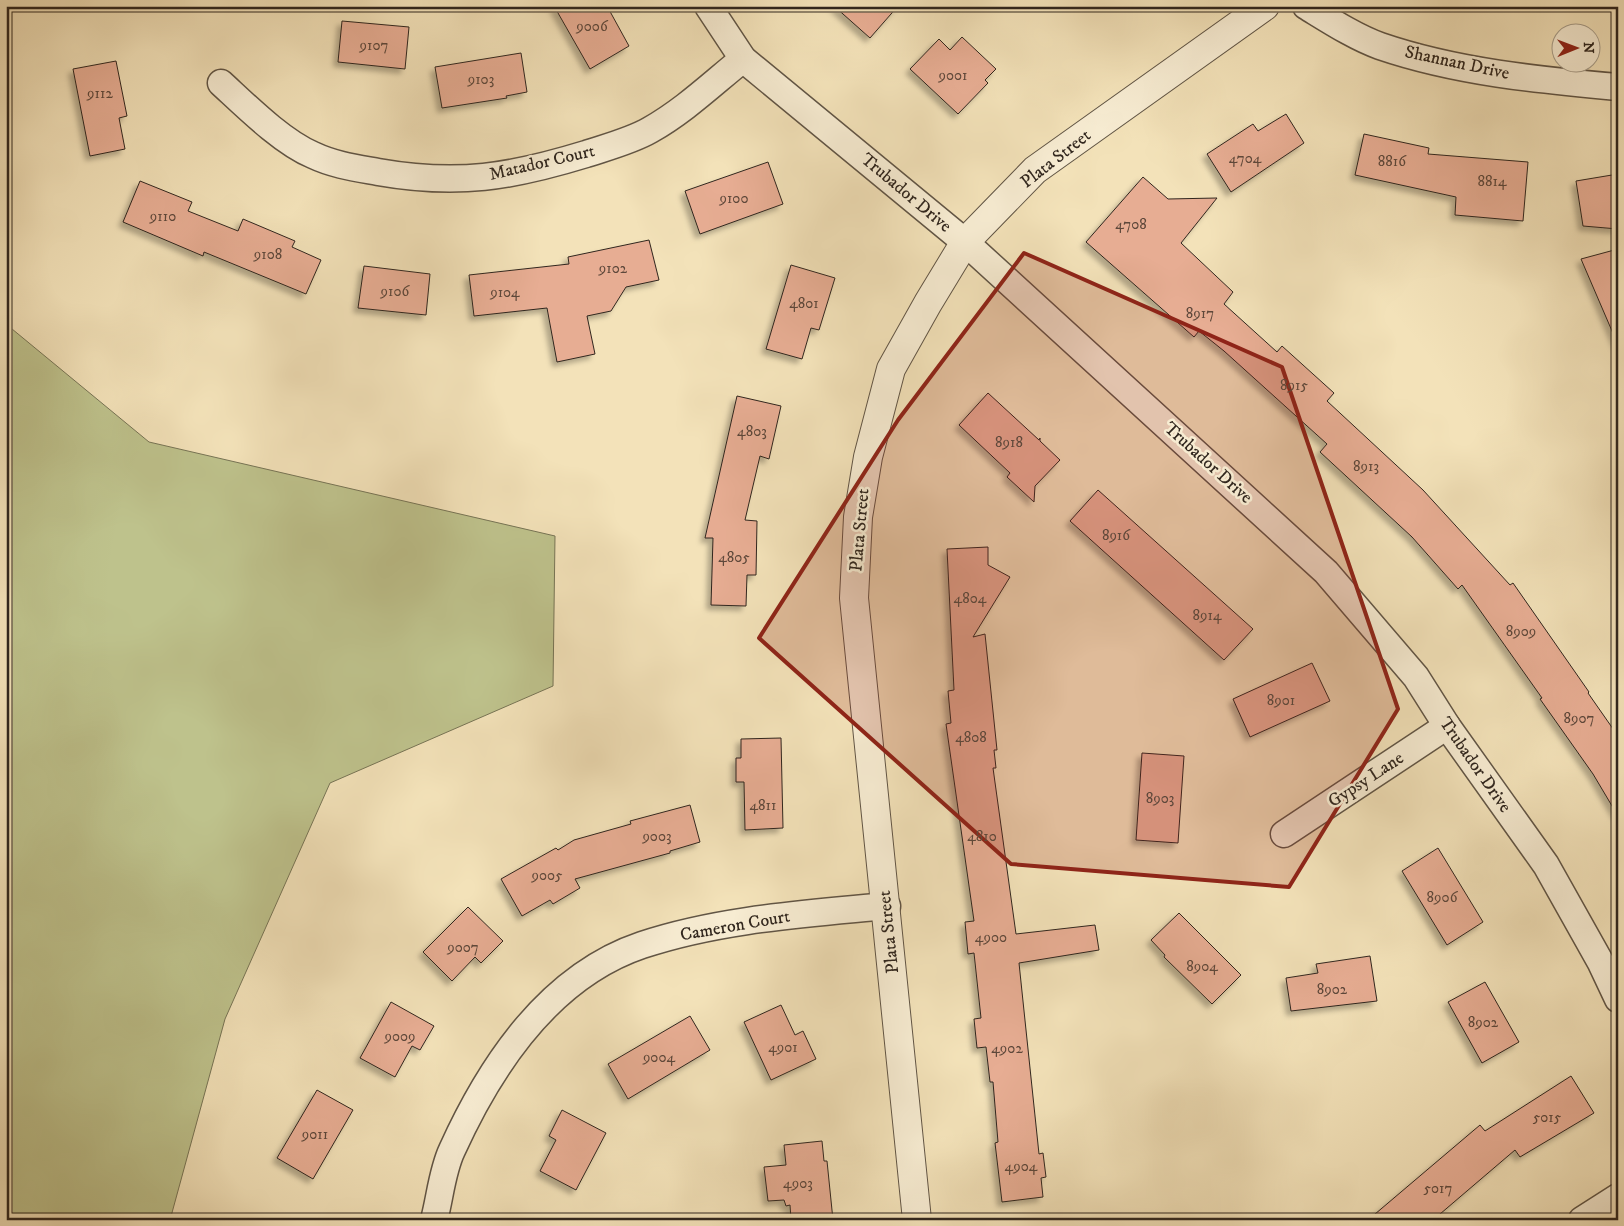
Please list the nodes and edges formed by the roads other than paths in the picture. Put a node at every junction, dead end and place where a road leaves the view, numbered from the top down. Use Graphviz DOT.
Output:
graph roads {
  1 [pos="708,6"];
  2 [pos="1265,6"];
  3 [pos="1306,6"];
  4 [pos="743,59"];
  5 [pos="221,83"];
  6 [pos="1618,87"];
  7 [pos="965,242"];
  8 [pos="1447,726"];
  9 [pos="1284,834"];
  10 [pos="887,906"];
  11 [pos="1618,999"];
  12 [pos="1618,1197"];
  13 [pos="434,1220"];
  14 [pos="917,1220"];
  15 [pos="1582,1220"];
  1 -- 4 [label="street, Trubador Drive"];
  2 -- 7 [label="street, Plata Street"];
  3 -- 6 [label="street, Shannan Drive"];
  4 -- 5 [label="street, Matador Court"];
  4 -- 7 [label="street, Trubador Drive"];
  7 -- 8 [label="street, Trubador Drive"];
  7 -- 10 [label="street, Plata Street"];
  8 -- 9 [label="street, Gypsy Lane"];
  8 -- 11 [label="street, Trubador Drive"];
  10 -- 13 [label="street, Cameron Court"];
  10 -- 14 [label="street, Plata Street"];
  12 -- 15 [label="street"];
}
